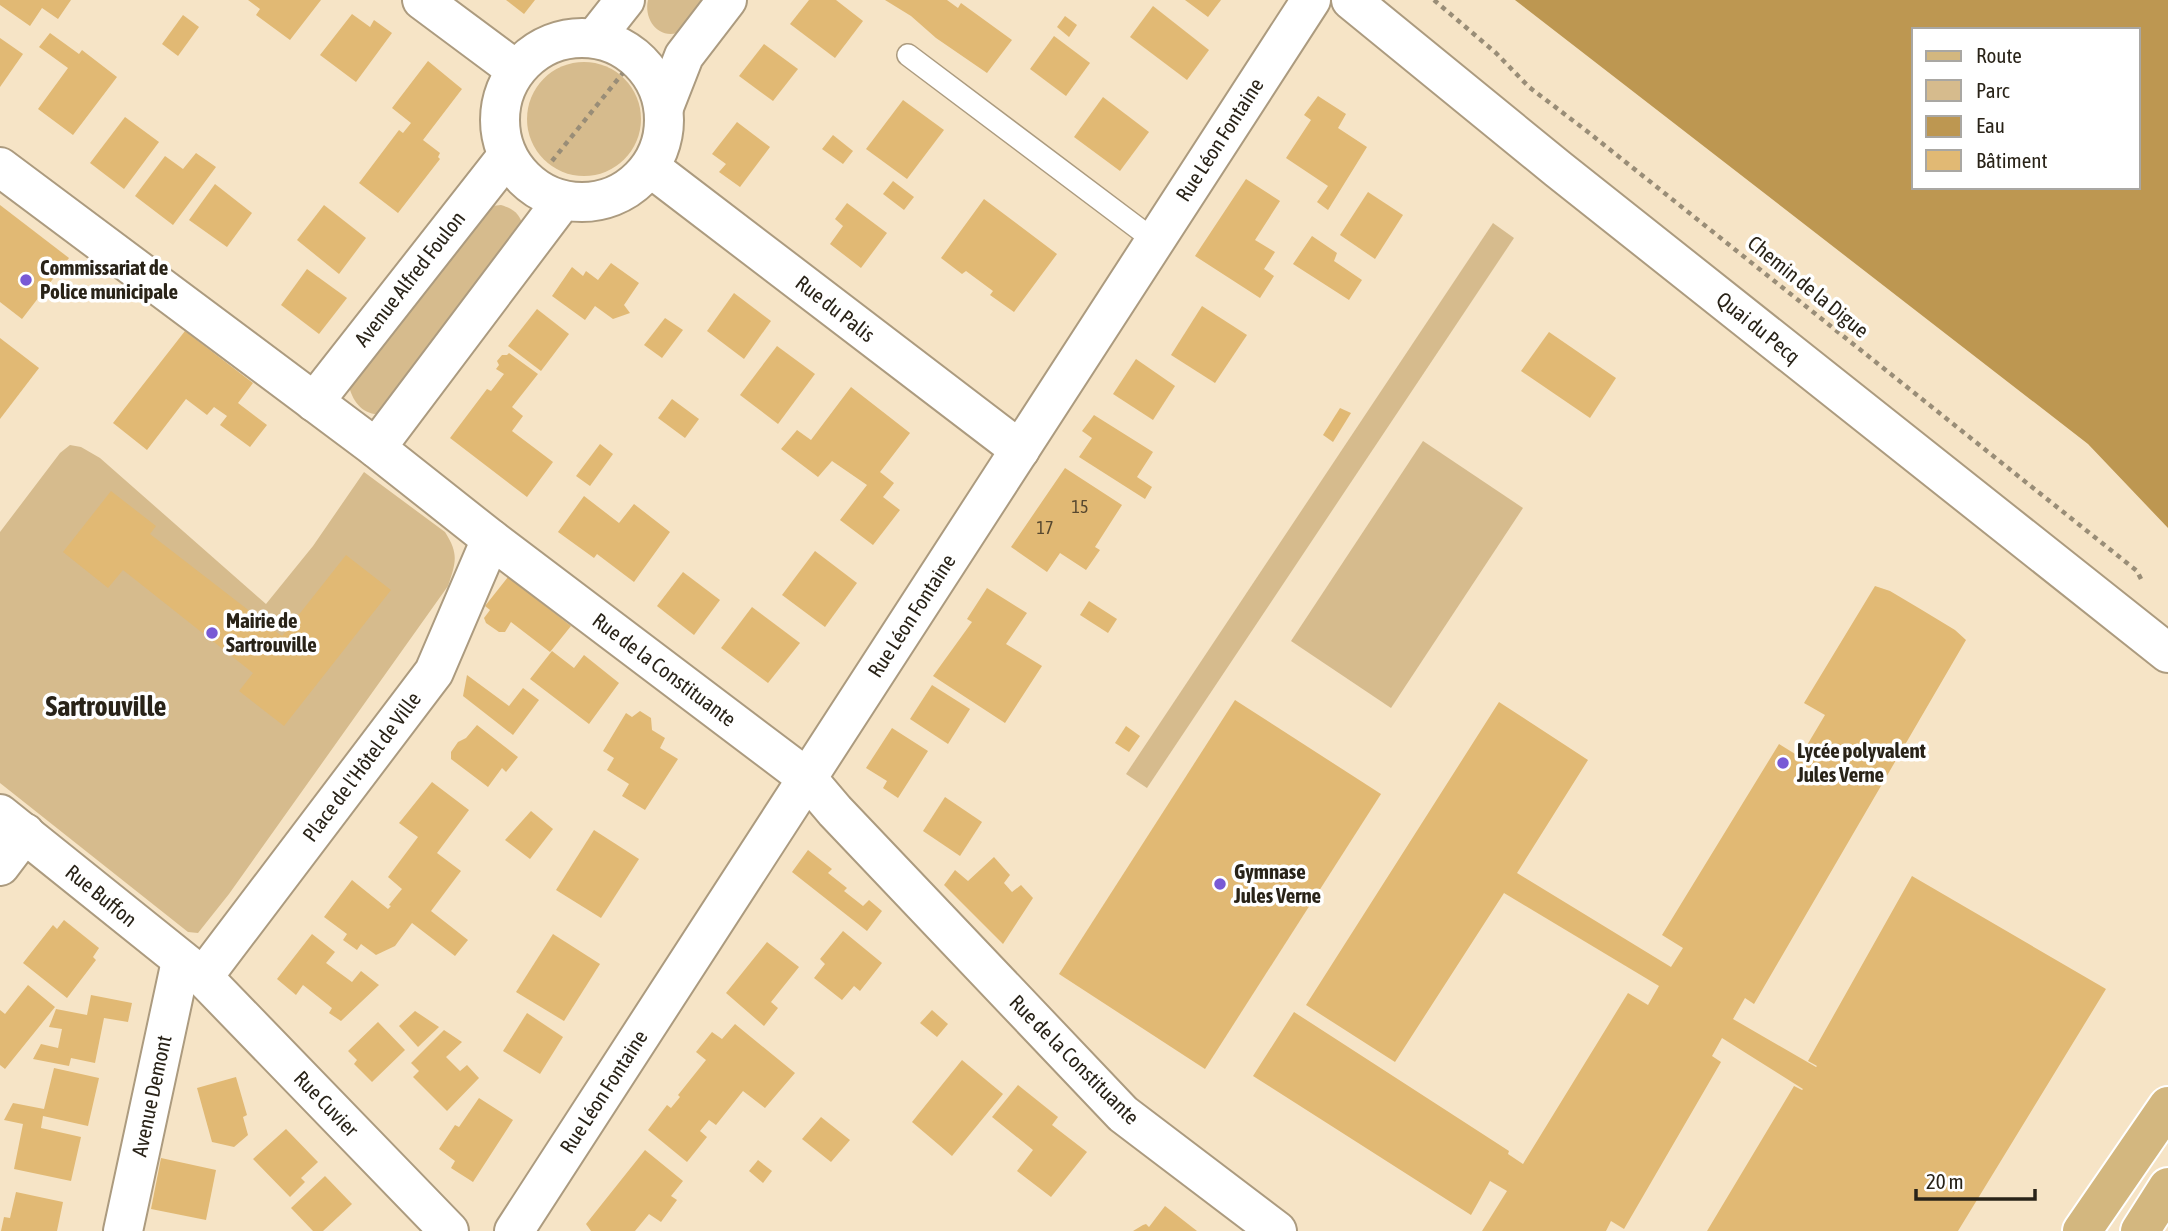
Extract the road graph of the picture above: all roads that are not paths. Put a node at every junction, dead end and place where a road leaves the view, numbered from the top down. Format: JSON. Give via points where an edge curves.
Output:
{"nodes":[{"id":1,"x":422,"y":0,"type":"edge"},
{"id":2,"x":625,"y":0,"type":"edge"},
{"id":3,"x":727,"y":0,"type":"edge"},
{"id":4,"x":1311,"y":0,"type":"edge"},
{"id":5,"x":1351,"y":0,"type":"edge"},
{"id":6,"x":595,"y":38,"type":"junction"},
{"id":7,"x":908,"y":55,"type":"dead end"},
{"id":8,"x":516,"y":70,"type":"junction"},
{"id":9,"x":664,"y":107,"type":"junction"},
{"id":10,"x":507,"y":156,"type":"junction"},
{"id":11,"x":0,"y":167,"type":"edge"},
{"id":12,"x":651,"y":168,"type":"junction"},
{"id":13,"x":547,"y":194,"type":"junction"},
{"id":14,"x":1155,"y":242,"type":"junction"},
{"id":15,"x":314,"y":402,"type":"junction"},
{"id":16,"x":376,"y":448,"type":"junction"},
{"id":17,"x":1020,"y":450,"type":"junction"},
{"id":18,"x":491,"y":539,"type":"junction"},
{"id":19,"x":2168,"y":653,"type":"edge"},
{"id":20,"x":807,"y":778,"type":"junction"},
{"id":21,"x":13,"y":823,"type":"edge"},
{"id":22,"x":0,"y":866,"type":"edge"},
{"id":23,"x":192,"y":969,"type":"junction"},
{"id":24,"x":2164,"y":1113,"type":"edge"},
{"id":25,"x":2168,"y":1187,"type":"edge"},
{"id":26,"x":123,"y":1231,"type":"edge"},
{"id":27,"x":449,"y":1231,"type":"edge"},
{"id":28,"x":514,"y":1231,"type":"edge"},
{"id":29,"x":1277,"y":1231,"type":"edge"},
{"id":30,"x":2082,"y":1231,"type":"edge"},
{"id":31,"x":2093,"y":1231,"type":"edge"},
{"id":32,"x":2140,"y":1231,"type":"edge"}],
"edges":[{"from":1,"to":8,"type":"street"},
{"from":2,"to":6,"type":"street"},
{"from":3,"to":9,"type":"street","via":[[684,56]]},
{"from":4,"to":14,"type":"street","name":"Rue Léon Fontaine"},
{"from":5,"to":19,"type":"street","name":"Quai du Pecq"},
{"from":6,"to":8,"type":"street","via":[[569,38],[545,46]]},
{"from":6,"to":9,"type":"street","via":[[636,56],[656,82]]},
{"from":7,"to":14,"type":"lane"},
{"from":8,"to":10,"type":"street","via":[[501,107],[500,132]]},
{"from":9,"to":12,"type":"street","via":[[660,151]]},
{"from":10,"to":13,"type":"street","via":[[520,176]]},
{"from":10,"to":15,"type":"street","name":"Avenue Alfred Foulon"},
{"from":11,"to":15,"type":"street","name":"Rue de la Constituante"},
{"from":12,"to":13,"type":"street","via":[[633,186],[610,199],[584,204]]},
{"from":12,"to":17,"type":"street","name":"Rue du Palis"},
{"from":13,"to":16,"type":"street"},
{"from":14,"to":17,"type":"street","name":"Rue Léon Fontaine"},
{"from":15,"to":16,"type":"street","name":"Rue de la Constituante"},
{"from":16,"to":18,"type":"street","name":"Rue de la Constituante"},
{"from":17,"to":20,"type":"street","name":"Rue Léon Fontaine"},
{"from":18,"to":20,"type":"street","name":"Rue de la Constituante"},
{"from":18,"to":23,"type":"street","name":"Place de l'Hôtel de Ville","via":[[434,672]]},
{"from":20,"to":28,"type":"street","name":"Rue Léon Fontaine"},
{"from":20,"to":29,"type":"street","name":"Rue de la Constituante","via":[[1123,1114]]},
{"from":21,"to":22,"type":"street"},
{"from":21,"to":23,"type":"street","name":"Rue Buffon"},
{"from":23,"to":26,"type":"street","name":"Avenue Demont"},
{"from":23,"to":27,"type":"street","name":"Rue Cuvier"},
{"from":24,"to":30,"type":"main road"},
{"from":24,"to":31,"type":"main road"},
{"from":25,"to":32,"type":"main road"}]}
